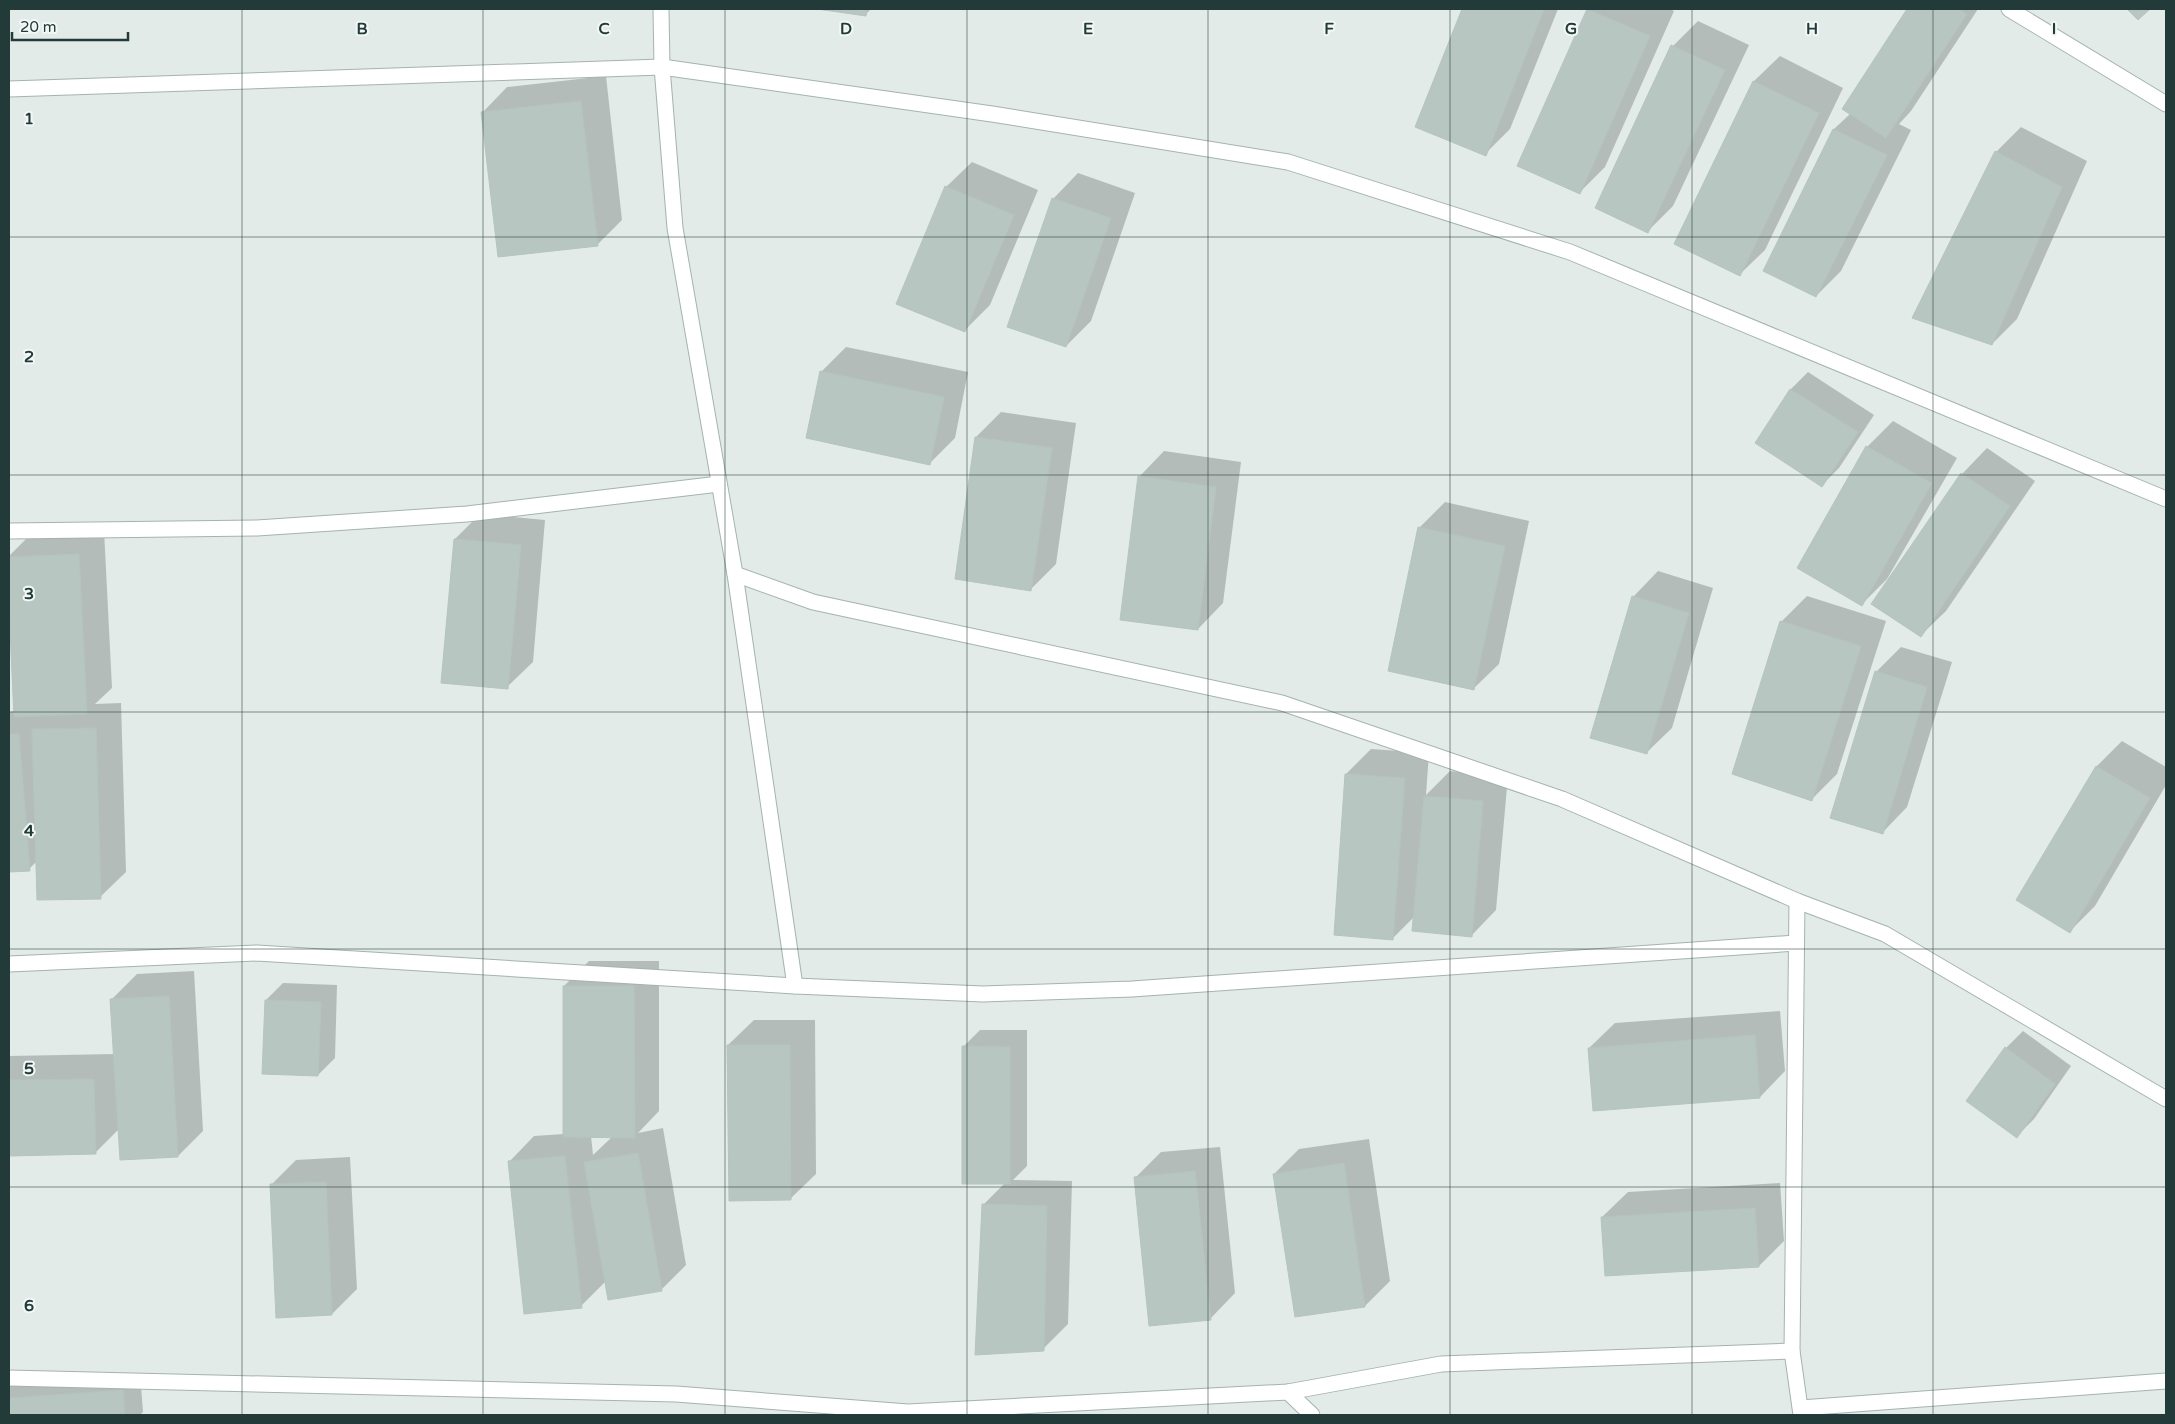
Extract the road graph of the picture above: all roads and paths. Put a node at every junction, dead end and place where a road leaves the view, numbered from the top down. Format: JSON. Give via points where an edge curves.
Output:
{"nodes":[{"id":1,"x":661,"y":9,"type":"edge"},
{"id":2,"x":2009,"y":9,"type":"edge"},
{"id":3,"x":662,"y":67,"type":"junction"},
{"id":4,"x":9,"y":89,"type":"edge"},
{"id":5,"x":2164,"y":97,"type":"edge"},
{"id":6,"x":719,"y":484,"type":"junction"},
{"id":7,"x":2166,"y":500,"type":"edge"},
{"id":8,"x":9,"y":531,"type":"edge"},
{"id":9,"x":735,"y":574,"type":"junction"},
{"id":10,"x":1797,"y":902,"type":"junction"},
{"id":11,"x":1796,"y":943,"type":"junction"},
{"id":12,"x":9,"y":964,"type":"edge"},
{"id":13,"x":795,"y":986,"type":"junction"},
{"id":14,"x":2166,"y":1099,"type":"edge"},
{"id":15,"x":1792,"y":1352,"type":"junction"},
{"id":16,"x":9,"y":1378,"type":"edge"},
{"id":17,"x":2166,"y":1381,"type":"edge"},
{"id":18,"x":1288,"y":1392,"type":"junction"},
{"id":19,"x":1801,"y":1412,"type":"edge"},
{"id":20,"x":1312,"y":1415,"type":"edge"}],
"edges":[{"from":1,"to":3,"type":"street"},
{"from":2,"to":5,"type":"street"},
{"from":3,"to":4,"type":"street"},
{"from":3,"to":6,"type":"street","via":[[675,228]]},
{"from":3,"to":7,"type":"street","via":[[992,114],[1288,162],[1570,252]]},
{"from":6,"to":8,"type":"street","via":[[467,514],[257,528]]},
{"from":6,"to":9,"type":"street"},
{"from":9,"to":10,"type":"street","via":[[813,602],[1282,703],[1562,800]]},
{"from":9,"to":13,"type":"street"},
{"from":10,"to":11,"type":"street"},
{"from":10,"to":14,"type":"street","via":[[1885,934]]},
{"from":11,"to":13,"type":"street","via":[[1132,989],[983,994]]},
{"from":11,"to":15,"type":"street"},
{"from":12,"to":13,"type":"street","via":[[257,953]]},
{"from":15,"to":18,"type":"street","via":[[1441,1364]]},
{"from":15,"to":19,"type":"street"},
{"from":16,"to":18,"type":"street","via":[[676,1394],[908,1412]]},
{"from":17,"to":19,"type":"street"},
{"from":18,"to":20,"type":"street"}]}
